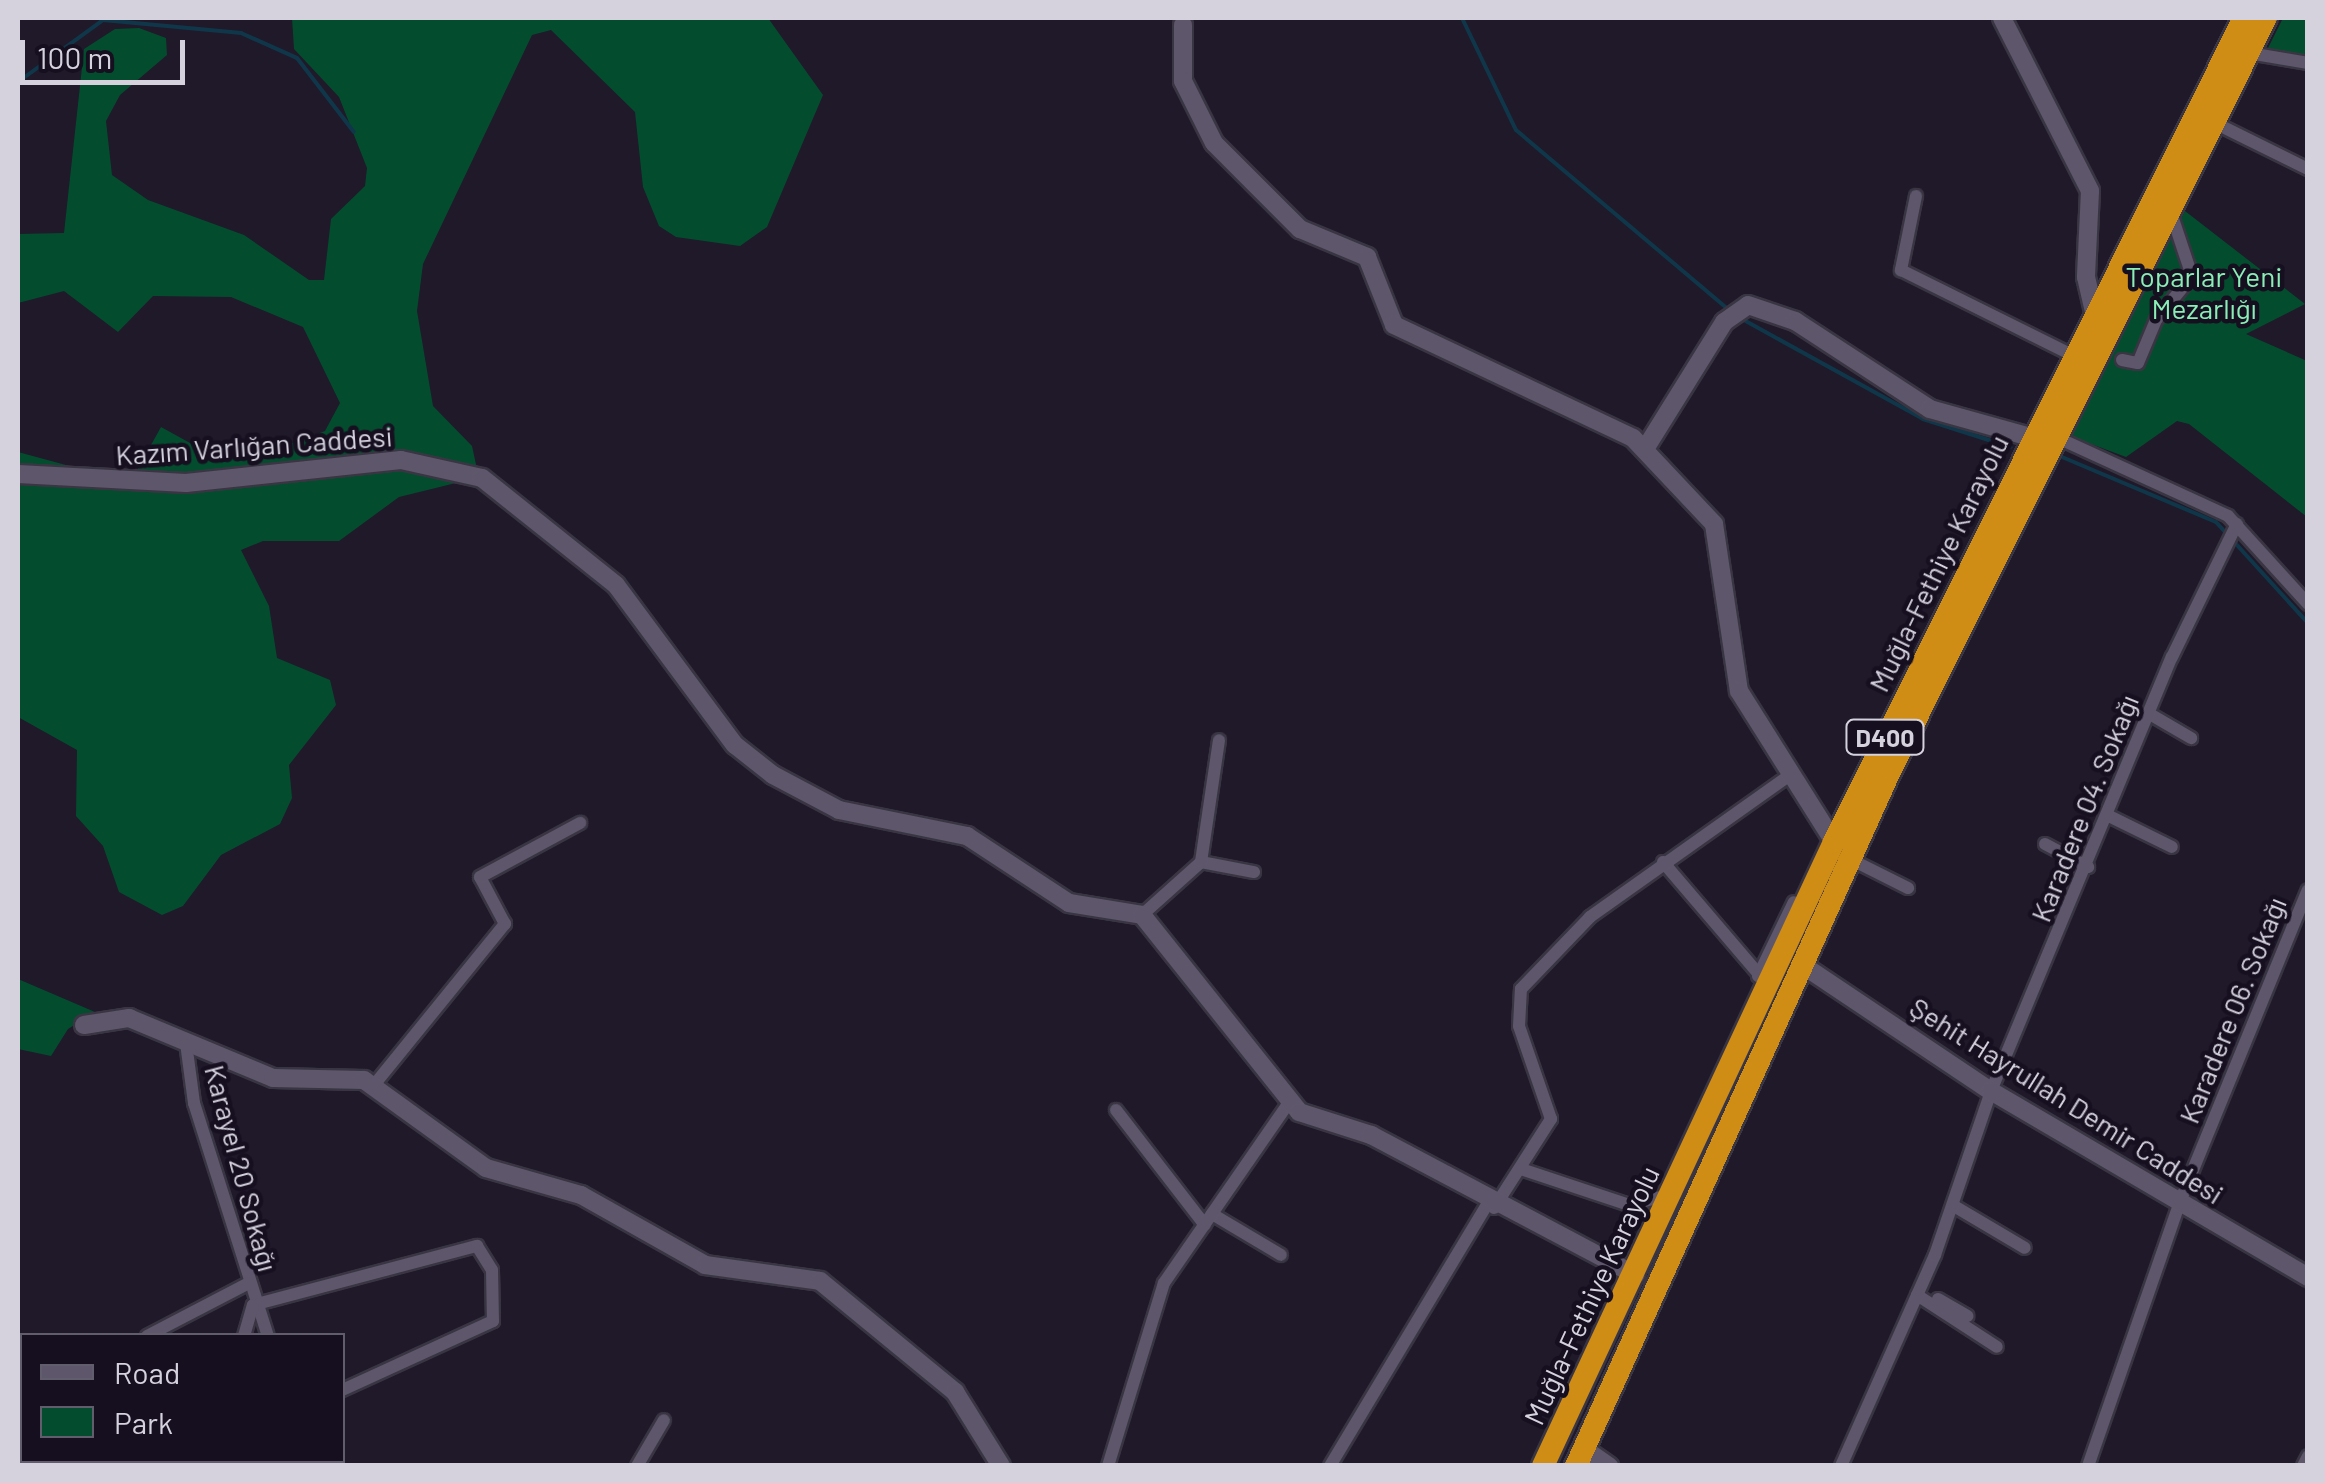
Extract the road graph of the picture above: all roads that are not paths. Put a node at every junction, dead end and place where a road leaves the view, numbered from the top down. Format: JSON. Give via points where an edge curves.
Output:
{"nodes":[{"id":1,"x":2002,"y":18,"type":"edge"},
{"id":2,"x":2244,"y":18,"type":"edge"},
{"id":3,"x":2266,"y":18,"type":"edge"},
{"id":4,"x":1181,"y":21,"type":"edge"},
{"id":5,"x":2249,"y":53,"type":"junction"},
{"id":6,"x":2308,"y":62,"type":"edge"},
{"id":7,"x":2215,"y":123,"type":"junction"},
{"id":8,"x":2308,"y":169,"type":"edge"},
{"id":9,"x":1916,"y":196,"type":"dead end"},
{"id":10,"x":2171,"y":213,"type":"junction"},
{"id":11,"x":2096,"y":315,"type":"junction"},
{"id":12,"x":2074,"y":356,"type":"junction"},
{"id":13,"x":2122,"y":360,"type":"dead end"},
{"id":14,"x":2034,"y":438,"type":"junction"},
{"id":15,"x":2058,"y":438,"type":"junction"},
{"id":16,"x":1645,"y":449,"type":"junction"},
{"id":17,"x":18,"y":474,"type":"edge"},
{"id":18,"x":2236,"y":526,"type":"junction"},
{"id":19,"x":2308,"y":604,"type":"edge"},
{"id":20,"x":2148,"y":714,"type":"junction"},
{"id":21,"x":2190,"y":738,"type":"dead end"},
{"id":22,"x":1219,"y":740,"type":"dead end"},
{"id":23,"x":1793,"y":773,"type":"junction"},
{"id":24,"x":2109,"y":816,"type":"junction"},
{"id":25,"x":580,"y":823,"type":"dead end"},
{"id":26,"x":1837,"y":844,"type":"junction"},
{"id":27,"x":2046,"y":844,"type":"dead end"},
{"id":28,"x":2172,"y":848,"type":"dead end"},
{"id":29,"x":1201,"y":862,"type":"junction"},
{"id":30,"x":1663,"y":862,"type":"junction"},
{"id":31,"x":2088,"y":867,"type":"junction"},
{"id":32,"x":1254,"y":872,"type":"dead end"},
{"id":33,"x":1908,"y":888,"type":"dead end"},
{"id":34,"x":2308,"y":890,"type":"edge"},
{"id":35,"x":1142,"y":915,"type":"junction"},
{"id":36,"x":1800,"y":964,"type":"junction"},
{"id":37,"x":1763,"y":980,"type":"junction"},
{"id":38,"x":84,"y":1025,"type":"dead end"},
{"id":39,"x":186,"y":1043,"type":"junction"},
{"id":40,"x":374,"y":1085,"type":"junction"},
{"id":41,"x":1991,"y":1091,"type":"junction"},
{"id":42,"x":1288,"y":1104,"type":"junction"},
{"id":43,"x":1116,"y":1110,"type":"dead end"},
{"id":44,"x":1520,"y":1168,"type":"junction"},
{"id":45,"x":1672,"y":1194,"type":"junction"},
{"id":46,"x":2178,"y":1204,"type":"junction"},
{"id":47,"x":1491,"y":1206,"type":"junction"},
{"id":48,"x":1954,"y":1206,"type":"junction"},
{"id":49,"x":1208,"y":1219,"type":"junction"},
{"id":50,"x":2025,"y":1248,"type":"dead end"},
{"id":51,"x":1280,"y":1255,"type":"dead end"},
{"id":52,"x":1635,"y":1275,"type":"junction"},
{"id":53,"x":2308,"y":1277,"type":"edge"},
{"id":54,"x":247,"y":1284,"type":"junction"},
{"id":55,"x":1919,"y":1292,"type":"junction"},
{"id":56,"x":254,"y":1305,"type":"junction"},
{"id":57,"x":1966,"y":1316,"type":"dead end"},
{"id":58,"x":154,"y":1333,"type":"edge"},
{"id":59,"x":245,"y":1333,"type":"edge"},
{"id":60,"x":267,"y":1333,"type":"edge"},
{"id":61,"x":1997,"y":1347,"type":"dead end"},
{"id":62,"x":345,"y":1389,"type":"edge"},
{"id":63,"x":664,"y":1420,"type":"dead end"},
{"id":64,"x":2308,"y":1456,"type":"edge"},
{"id":65,"x":1586,"y":1458,"type":"edge"},
{"id":66,"x":1846,"y":1464,"type":"edge"},
{"id":67,"x":636,"y":1466,"type":"edge"},
{"id":68,"x":1002,"y":1466,"type":"edge"},
{"id":69,"x":1108,"y":1466,"type":"edge"},
{"id":70,"x":1330,"y":1466,"type":"edge"},
{"id":71,"x":1543,"y":1466,"type":"edge"},
{"id":72,"x":1609,"y":1466,"type":"edge"},
{"id":73,"x":2088,"y":1466,"type":"edge"},
{"id":74,"x":2303,"y":1466,"type":"edge"}],
"edges":[{"from":1,"to":11,"type":"street","via":[[2090,190],[2086,277]]},
{"from":2,"to":11,"type":"highway","name":"Muğla-Fethiye Karayolu","number":"D400"},
{"from":3,"to":5,"type":"highway","name":"Muğla-Fethiye Karayolu","number":"D400"},
{"from":4,"to":16,"type":"street","via":[[1183,81],[1214,142],[1300,228],[1367,258],[1394,325]]},
{"from":5,"to":6,"type":"street"},
{"from":5,"to":7,"type":"highway","name":"Muğla-Fethiye Karayolu","number":"D400"},
{"from":7,"to":8,"type":"street"},
{"from":7,"to":10,"type":"highway","name":"Muğla-Fethiye Karayolu","number":"D400"},
{"from":9,"to":12,"type":"street","via":[[1901,270]]},
{"from":10,"to":13,"type":"street","via":[[2192,276],[2156,320],[2138,363]]},
{"from":10,"to":15,"type":"highway","name":"Muğla-Fethiye Karayolu","number":"D400"},
{"from":11,"to":12,"type":"highway","name":"Muğla-Fethiye Karayolu","number":"D400"},
{"from":12,"to":14,"type":"highway","name":"Muğla-Fethiye Karayolu","number":"D400"},
{"from":14,"to":16,"type":"street","via":[[1960,423],[1872,379],[1782,314],[1732,313]]},
{"from":14,"to":26,"type":"highway","name":"Muğla-Fethiye Karayolu","number":"D400"},
{"from":15,"to":18,"type":"street"},
{"from":15,"to":26,"type":"highway","name":"Muğla-Fethiye Karayolu","number":"D400"},
{"from":16,"to":23,"type":"street","via":[[1718,532],[1734,676]]},
{"from":17,"to":35,"type":"street","name":"Kazım Varlığan Caddesi","via":[[186,483],[401,460],[470,472],[616,585],[735,745],[773,775],[839,810],[967,836],[1069,903]]},
{"from":18,"to":19,"type":"street"},
{"from":18,"to":20,"type":"street","name":"Karadere 04. Sokağı"},
{"from":20,"to":21,"type":"street"},
{"from":20,"to":24,"type":"street","name":"Karadere 04. Sokağı"},
{"from":22,"to":29,"type":"street"},
{"from":23,"to":26,"type":"street"},
{"from":23,"to":30,"type":"street"},
{"from":24,"to":28,"type":"street"},
{"from":24,"to":31,"type":"street","name":"Karadere 04. Sokağı"},
{"from":25,"to":40,"type":"street","via":[[480,877],[506,924]]},
{"from":26,"to":33,"type":"street"},
{"from":26,"to":36,"type":"highway","name":"Muğla-Fethiye Karayolu","number":"D400"},
{"from":26,"to":37,"type":"highway","name":"Muğla-Fethiye Karayolu","number":"D400"},
{"from":27,"to":31,"type":"street"},
{"from":29,"to":32,"type":"street"},
{"from":29,"to":35,"type":"street"},
{"from":30,"to":37,"type":"street"},
{"from":30,"to":44,"type":"street","via":[[1556,947],[1516,999],[1551,1112]]},
{"from":31,"to":41,"type":"street","name":"Karadere 04. Sokağı"},
{"from":34,"to":46,"type":"street","name":"Karadere 06. Sokağı"},
{"from":35,"to":42,"type":"street"},
{"from":36,"to":41,"type":"street","name":"Şehit Hayrullah Demir Caddesi"},
{"from":36,"to":65,"type":"highway","name":"Muğla-Fethiye Karayolu","number":"D400"},
{"from":37,"to":45,"type":"highway","name":"Muğla-Fethiye Karayolu","number":"D400"},
{"from":38,"to":39,"type":"street","via":[[129,1018]]},
{"from":39,"to":40,"type":"street","via":[[273,1078]]},
{"from":39,"to":54,"type":"street","name":"Karayel 20 Sokağı"},
{"from":40,"to":68,"type":"street","via":[[486,1168],[580,1195],[704,1265],[820,1281],[955,1392]]},
{"from":41,"to":46,"type":"street","name":"Şehit Hayrullah Demir Caddesi"},
{"from":41,"to":48,"type":"street","name":"Karadere 04. Sokağı"},
{"from":42,"to":47,"type":"street","via":[[1380,1140]]},
{"from":42,"to":49,"type":"street"},
{"from":43,"to":49,"type":"street"},
{"from":44,"to":45,"type":"street","via":[[1629,1204]]},
{"from":44,"to":47,"type":"street"},
{"from":45,"to":52,"type":"highway","name":"Muğla-Fethiye Karayolu","number":"D400"},
{"from":46,"to":53,"type":"street","name":"Şehit Hayrullah Demir Caddesi"},
{"from":46,"to":73,"type":"street","name":"Karadere 06. Sokağı"},
{"from":47,"to":52,"type":"street"},
{"from":47,"to":70,"type":"street"},
{"from":48,"to":50,"type":"street"},
{"from":48,"to":55,"type":"street","name":"Karadere 04. Sokağı"},
{"from":49,"to":51,"type":"street"},
{"from":49,"to":69,"type":"street","via":[[1164,1283]]},
{"from":52,"to":71,"type":"highway","name":"Muğla-Fethiye Karayolu","number":"D400"},
{"from":54,"to":56,"type":"street","name":"Karayel 20 Sokağı"},
{"from":54,"to":58,"type":"street"},
{"from":55,"to":57,"type":"street"},
{"from":55,"to":61,"type":"street"},
{"from":55,"to":66,"type":"street","name":"Karadere 04. Sokağı"},
{"from":56,"to":59,"type":"street"},
{"from":56,"to":60,"type":"street","name":"Karayel 20 Sokağı"},
{"from":56,"to":62,"type":"street","via":[[477,1246],[492,1270],[493,1321]]},
{"from":63,"to":67,"type":"street"},
{"from":64,"to":74,"type":"street"},
{"from":65,"to":72,"type":"street"}]}
